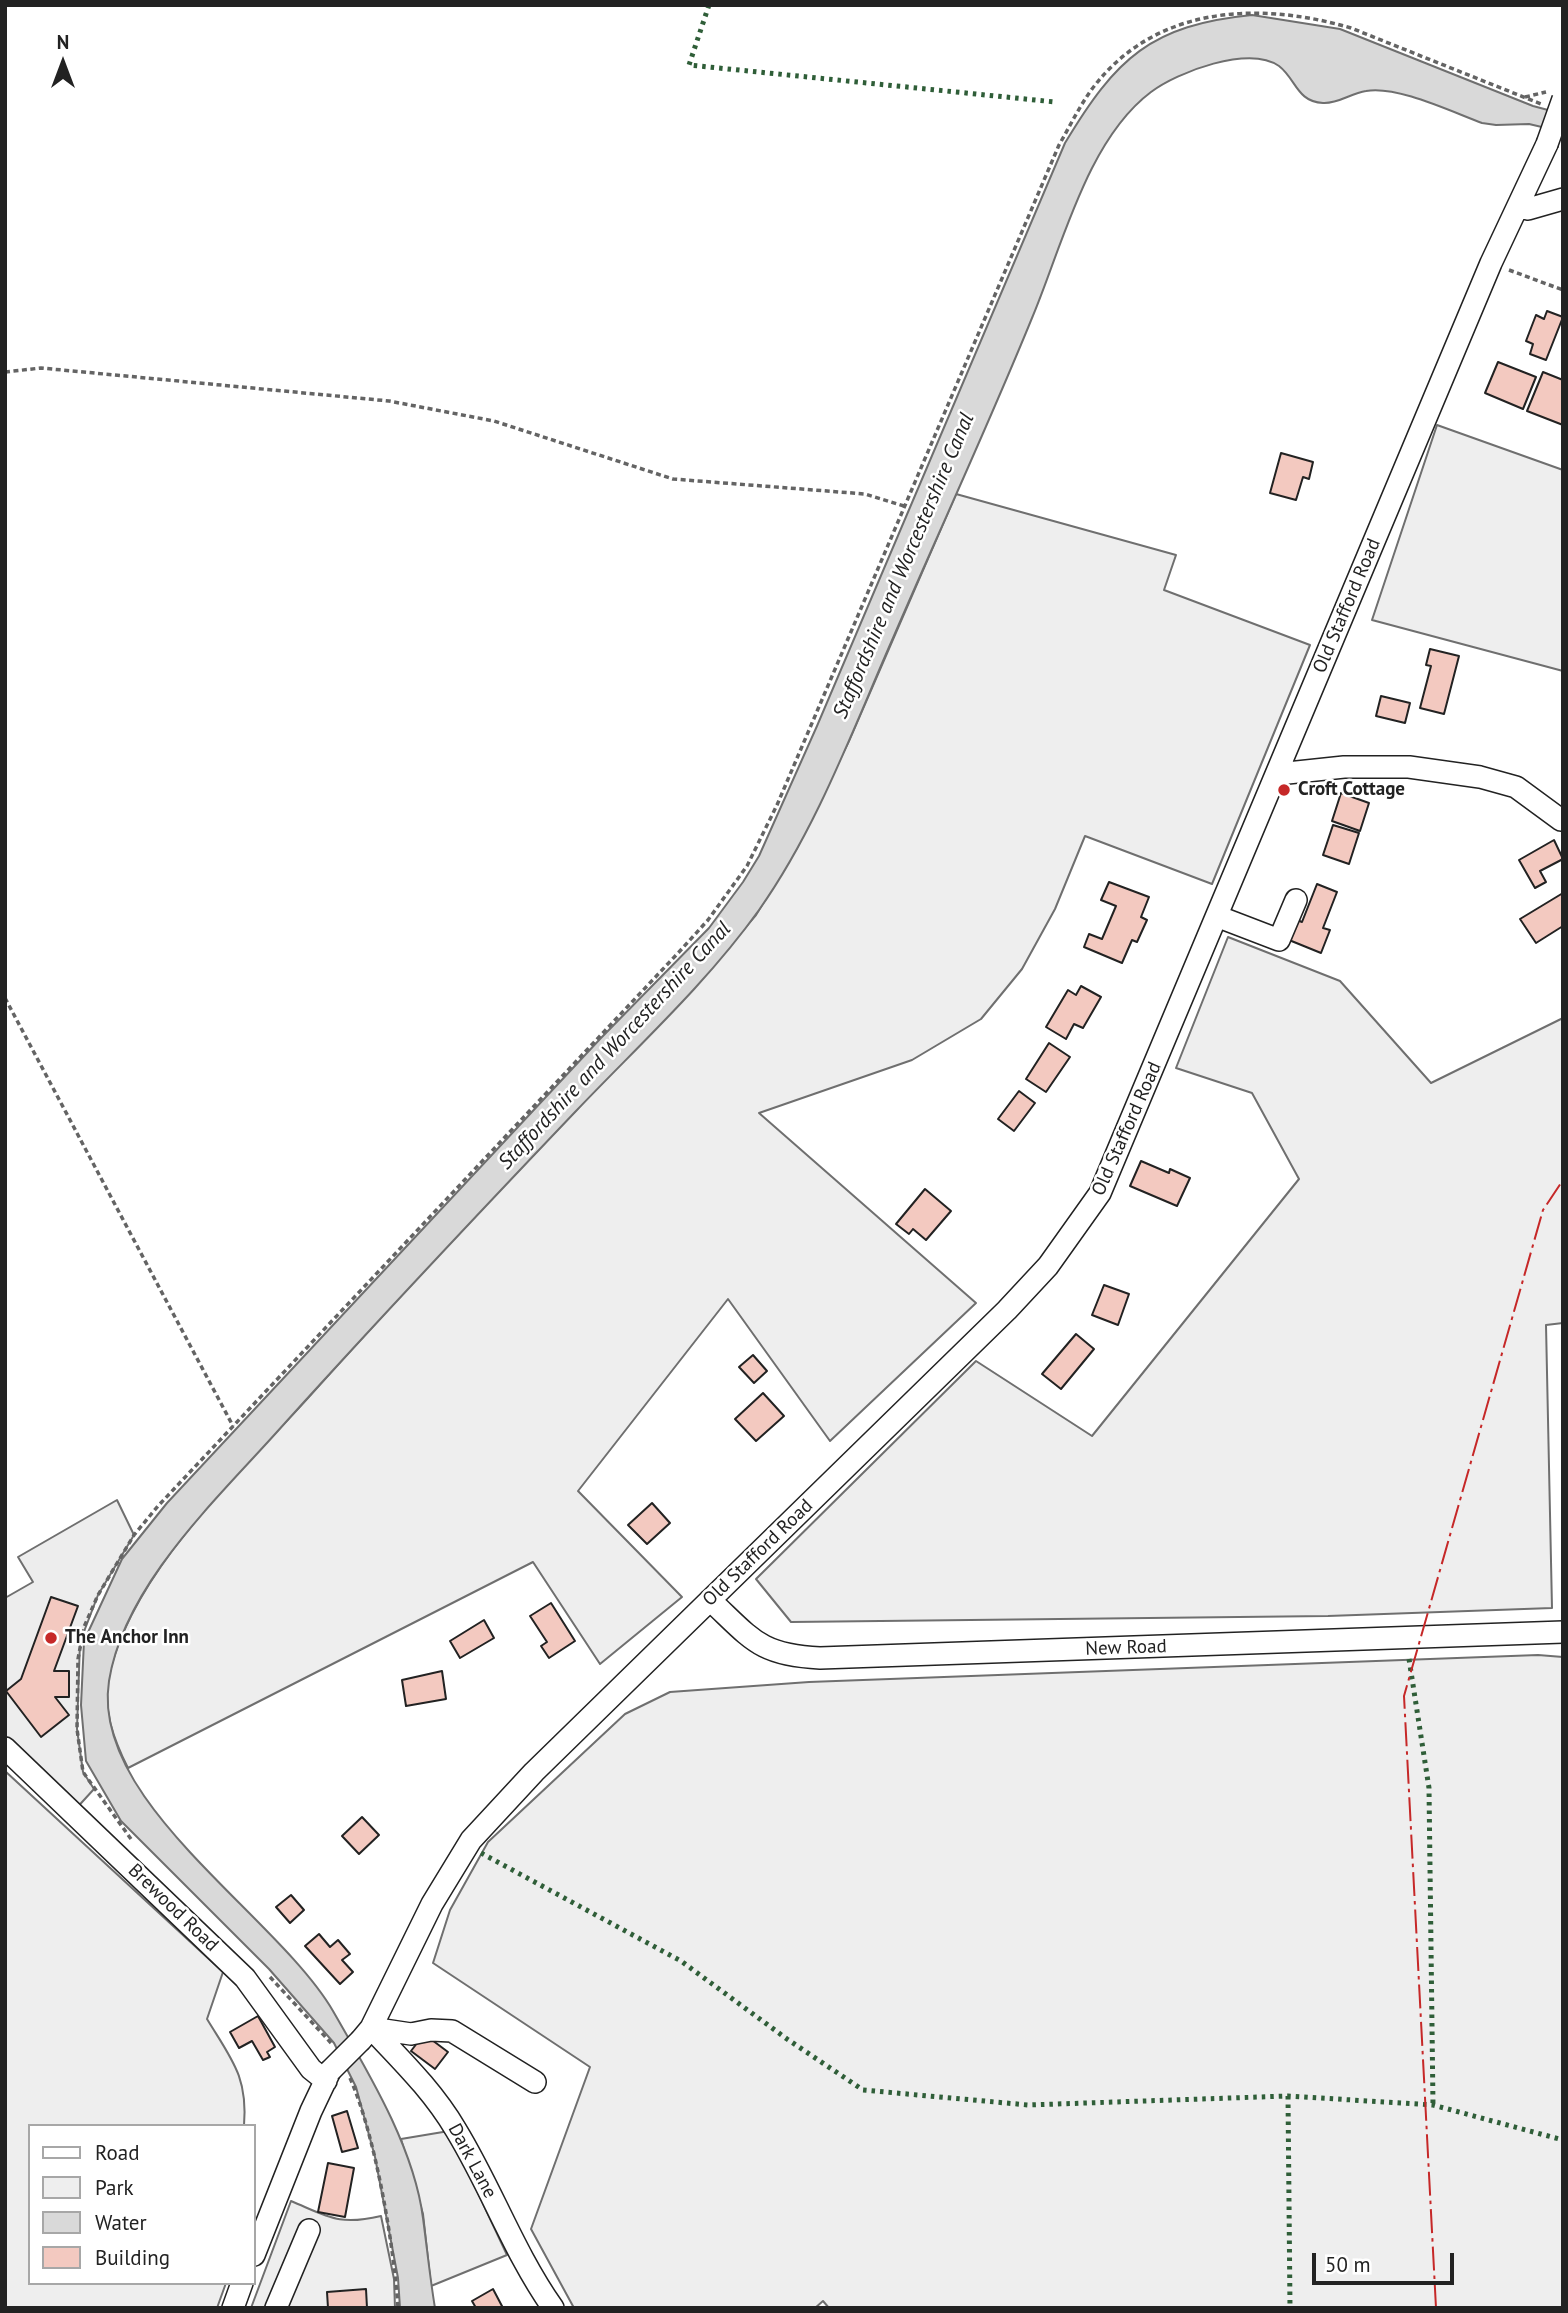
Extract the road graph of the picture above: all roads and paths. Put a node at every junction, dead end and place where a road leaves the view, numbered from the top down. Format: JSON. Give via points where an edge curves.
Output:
{"nodes":[{"id":1,"x":1563,"y":99,"type":"edge"},
{"id":2,"x":1535,"y":103,"type":"dead end"},
{"id":3,"x":1563,"y":199,"type":"edge"},
{"id":4,"x":1518,"y":207,"type":"junction"},
{"id":5,"x":1491,"y":263,"type":"junction"},
{"id":6,"x":1563,"y":290,"type":"edge"},
{"id":7,"x":5,"y":372,"type":"edge"},
{"id":8,"x":904,"y":506,"type":"junction"},
{"id":9,"x":1278,"y":774,"type":"junction"},
{"id":10,"x":1561,"y":820,"type":"dead end"},
{"id":11,"x":1296,"y":900,"type":"dead end"},
{"id":12,"x":1219,"y":917,"type":"junction"},
{"id":13,"x":5,"y":998,"type":"edge"},
{"id":14,"x":233,"y":1426,"type":"junction"},
{"id":15,"x":710,"y":1600,"type":"junction"},
{"id":16,"x":1563,"y":1632,"type":"edge"},
{"id":17,"x":77,"y":1687,"type":"dead end"},
{"id":18,"x":5,"y":1748,"type":"edge"},
{"id":19,"x":366,"y":2034,"type":"junction"},
{"id":20,"x":328,"y":2076,"type":"junction"},
{"id":21,"x":535,"y":2082,"type":"dead end"},
{"id":22,"x":309,"y":2230,"type":"dead end"},
{"id":23,"x":256,"y":2250,"type":"edge"},
{"id":24,"x":241,"y":2285,"type":"edge"},
{"id":25,"x":233,"y":2308,"type":"edge"},
{"id":26,"x":276,"y":2308,"type":"edge"},
{"id":27,"x":553,"y":2308,"type":"edge"}],
"edges":[{"from":1,"to":4,"type":"street","name":"Old Stafford Road","bridge":true},
{"from":2,"to":8,"type":"path","via":[[1351,28],[1297,15],[1265,11],[1206,16],[1148,38],[1093,88],[1059,145]]},
{"from":3,"to":4,"type":"street","via":[[1528,209]]},
{"from":4,"to":5,"type":"street","name":"Old Stafford Road"},
{"from":5,"to":6,"type":"path"},
{"from":5,"to":9,"type":"street","name":"Old Stafford Road"},
{"from":7,"to":8,"type":"path","via":[[41,368],[389,401],[494,421],[673,479],[865,494]]},
{"from":8,"to":14,"type":"path","via":[[777,805],[729,893],[679,952]]},
{"from":9,"to":10,"type":"street","via":[[1409,767],[1480,776],[1516,787]]},
{"from":9,"to":12,"type":"street","name":"Old Stafford Road"},
{"from":11,"to":12,"type":"street","via":[[1279,940]]},
{"from":12,"to":15,"type":"street","name":"Old Stafford Road","via":[[1118,1156],[1078,1228],[1007,1310]]},
{"from":13,"to":14,"type":"path"},
{"from":14,"to":17,"type":"path","via":[[158,1506],[114,1566],[83,1627]]},
{"from":15,"to":16,"type":"street","name":"New Road","via":[[758,1645],[784,1656],[820,1658]]},
{"from":15,"to":19,"type":"street","name":"Old Stafford Road","via":[[471,1840],[432,1904]]},
{"from":18,"to":20,"type":"street","name":"Brewood Road","via":[[246,1978],[312,2069]]},
{"from":19,"to":20,"type":"street","name":"Old Stafford Road","bridge":true},
{"from":19,"to":21,"type":"street","via":[[452,2031]]},
{"from":19,"to":27,"type":"street","name":"Dark Lane","via":[[423,2082],[447,2116],[526,2269]]},
{"from":20,"to":23,"type":"street"},
{"from":22,"to":26,"type":"street"},
{"from":24,"to":25,"type":"street"}]}
